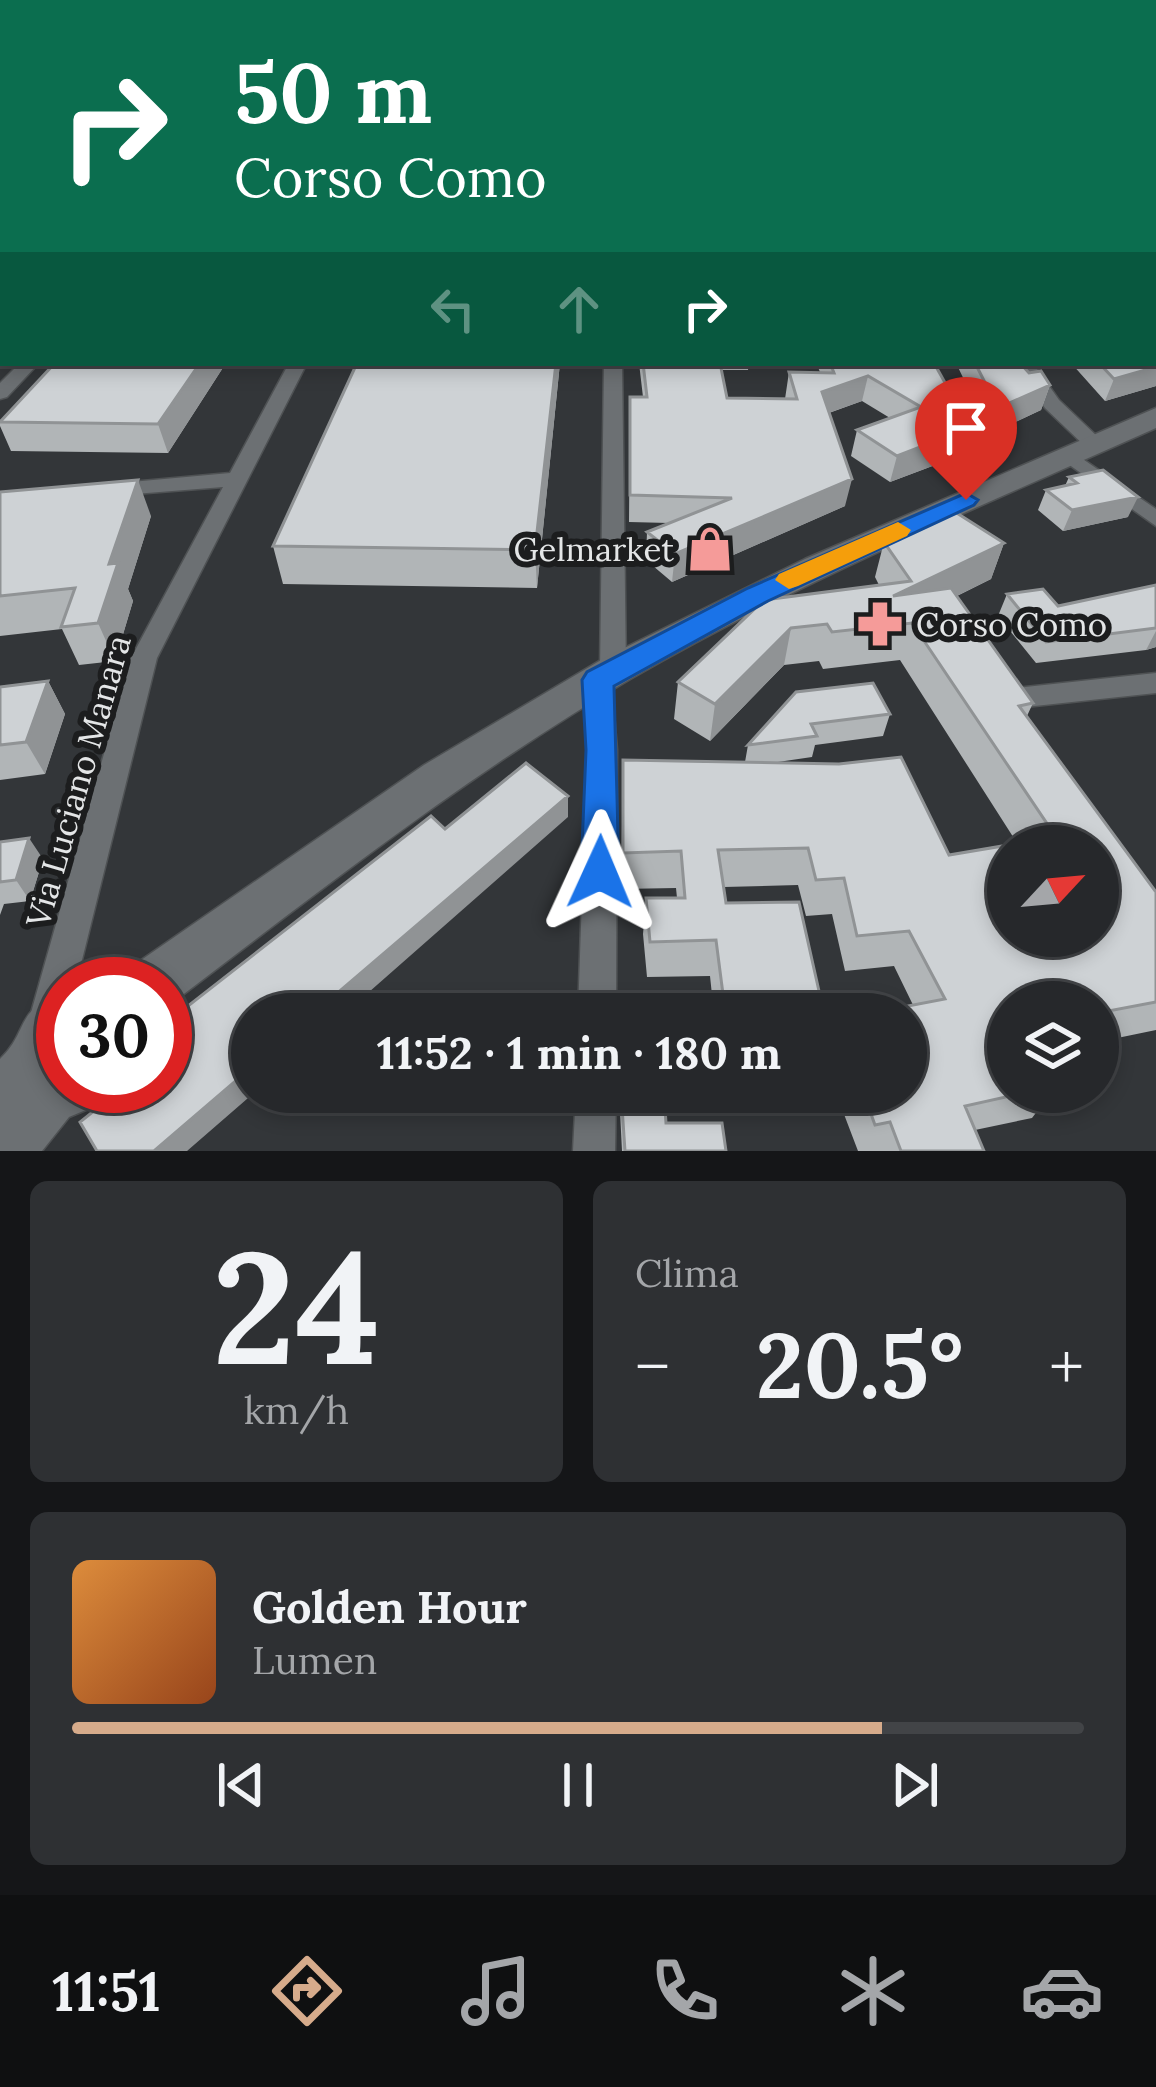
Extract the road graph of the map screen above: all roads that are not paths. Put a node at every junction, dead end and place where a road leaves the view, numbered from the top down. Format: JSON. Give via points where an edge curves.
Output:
{"nodes":[{"id":1,"x":27,"y":366,"type":"edge"},
{"id":2,"x":296,"y":366,"type":"edge"},
{"id":3,"x":613,"y":366,"type":"edge"},
{"id":4,"x":1026,"y":366,"type":"edge"},
{"id":5,"x":0,"y":393,"type":"edge"},
{"id":6,"x":1156,"y":417,"type":"edge"},
{"id":7,"x":1081,"y":450,"type":"junction"},
{"id":8,"x":238,"y":479,"type":"junction"},
{"id":9,"x":95,"y":491,"type":"edge"},
{"id":10,"x":1156,"y":519,"type":"edge"},
{"id":11,"x":606,"y":675,"type":"junction"},
{"id":12,"x":1156,"y":683,"type":"edge"},
{"id":13,"x":1006,"y":699,"type":"edge"},
{"id":14,"x":79,"y":957,"type":"edge"},
{"id":15,"x":190,"y":957,"type":"edge"},
{"id":16,"x":597,"y":993,"type":"edge"},
{"id":17,"x":36,"y":1066,"type":"edge"},
{"id":18,"x":0,"y":1101,"type":"edge"},
{"id":19,"x":36,"y":1109,"type":"edge"},
{"id":20,"x":595,"y":1113,"type":"edge"},
{"id":21,"x":2,"y":1151,"type":"edge"},
{"id":22,"x":594,"y":1151,"type":"edge"}],
"edges":[{"from":1,"to":5,"type":"street"},
{"from":2,"to":8,"type":"street","name":"Via Luciano Manara"},
{"from":3,"to":11,"type":"street"},
{"from":4,"to":7,"type":"street"},
{"from":6,"to":7,"type":"main road"},
{"from":7,"to":10,"type":"street"},
{"from":7,"to":11,"type":"main road","via":[[758,594]]},
{"from":8,"to":9,"type":"street"},
{"from":8,"to":14,"type":"street","name":"Via Luciano Manara","via":[[144,658]]},
{"from":11,"to":15,"type":"main road","via":[[396,808]]},
{"from":11,"to":16,"type":"street"},
{"from":12,"to":13,"type":"street"},
{"from":17,"to":18,"type":"main road"},
{"from":19,"to":21,"type":"main road"},
{"from":20,"to":22,"type":"street"}]}
